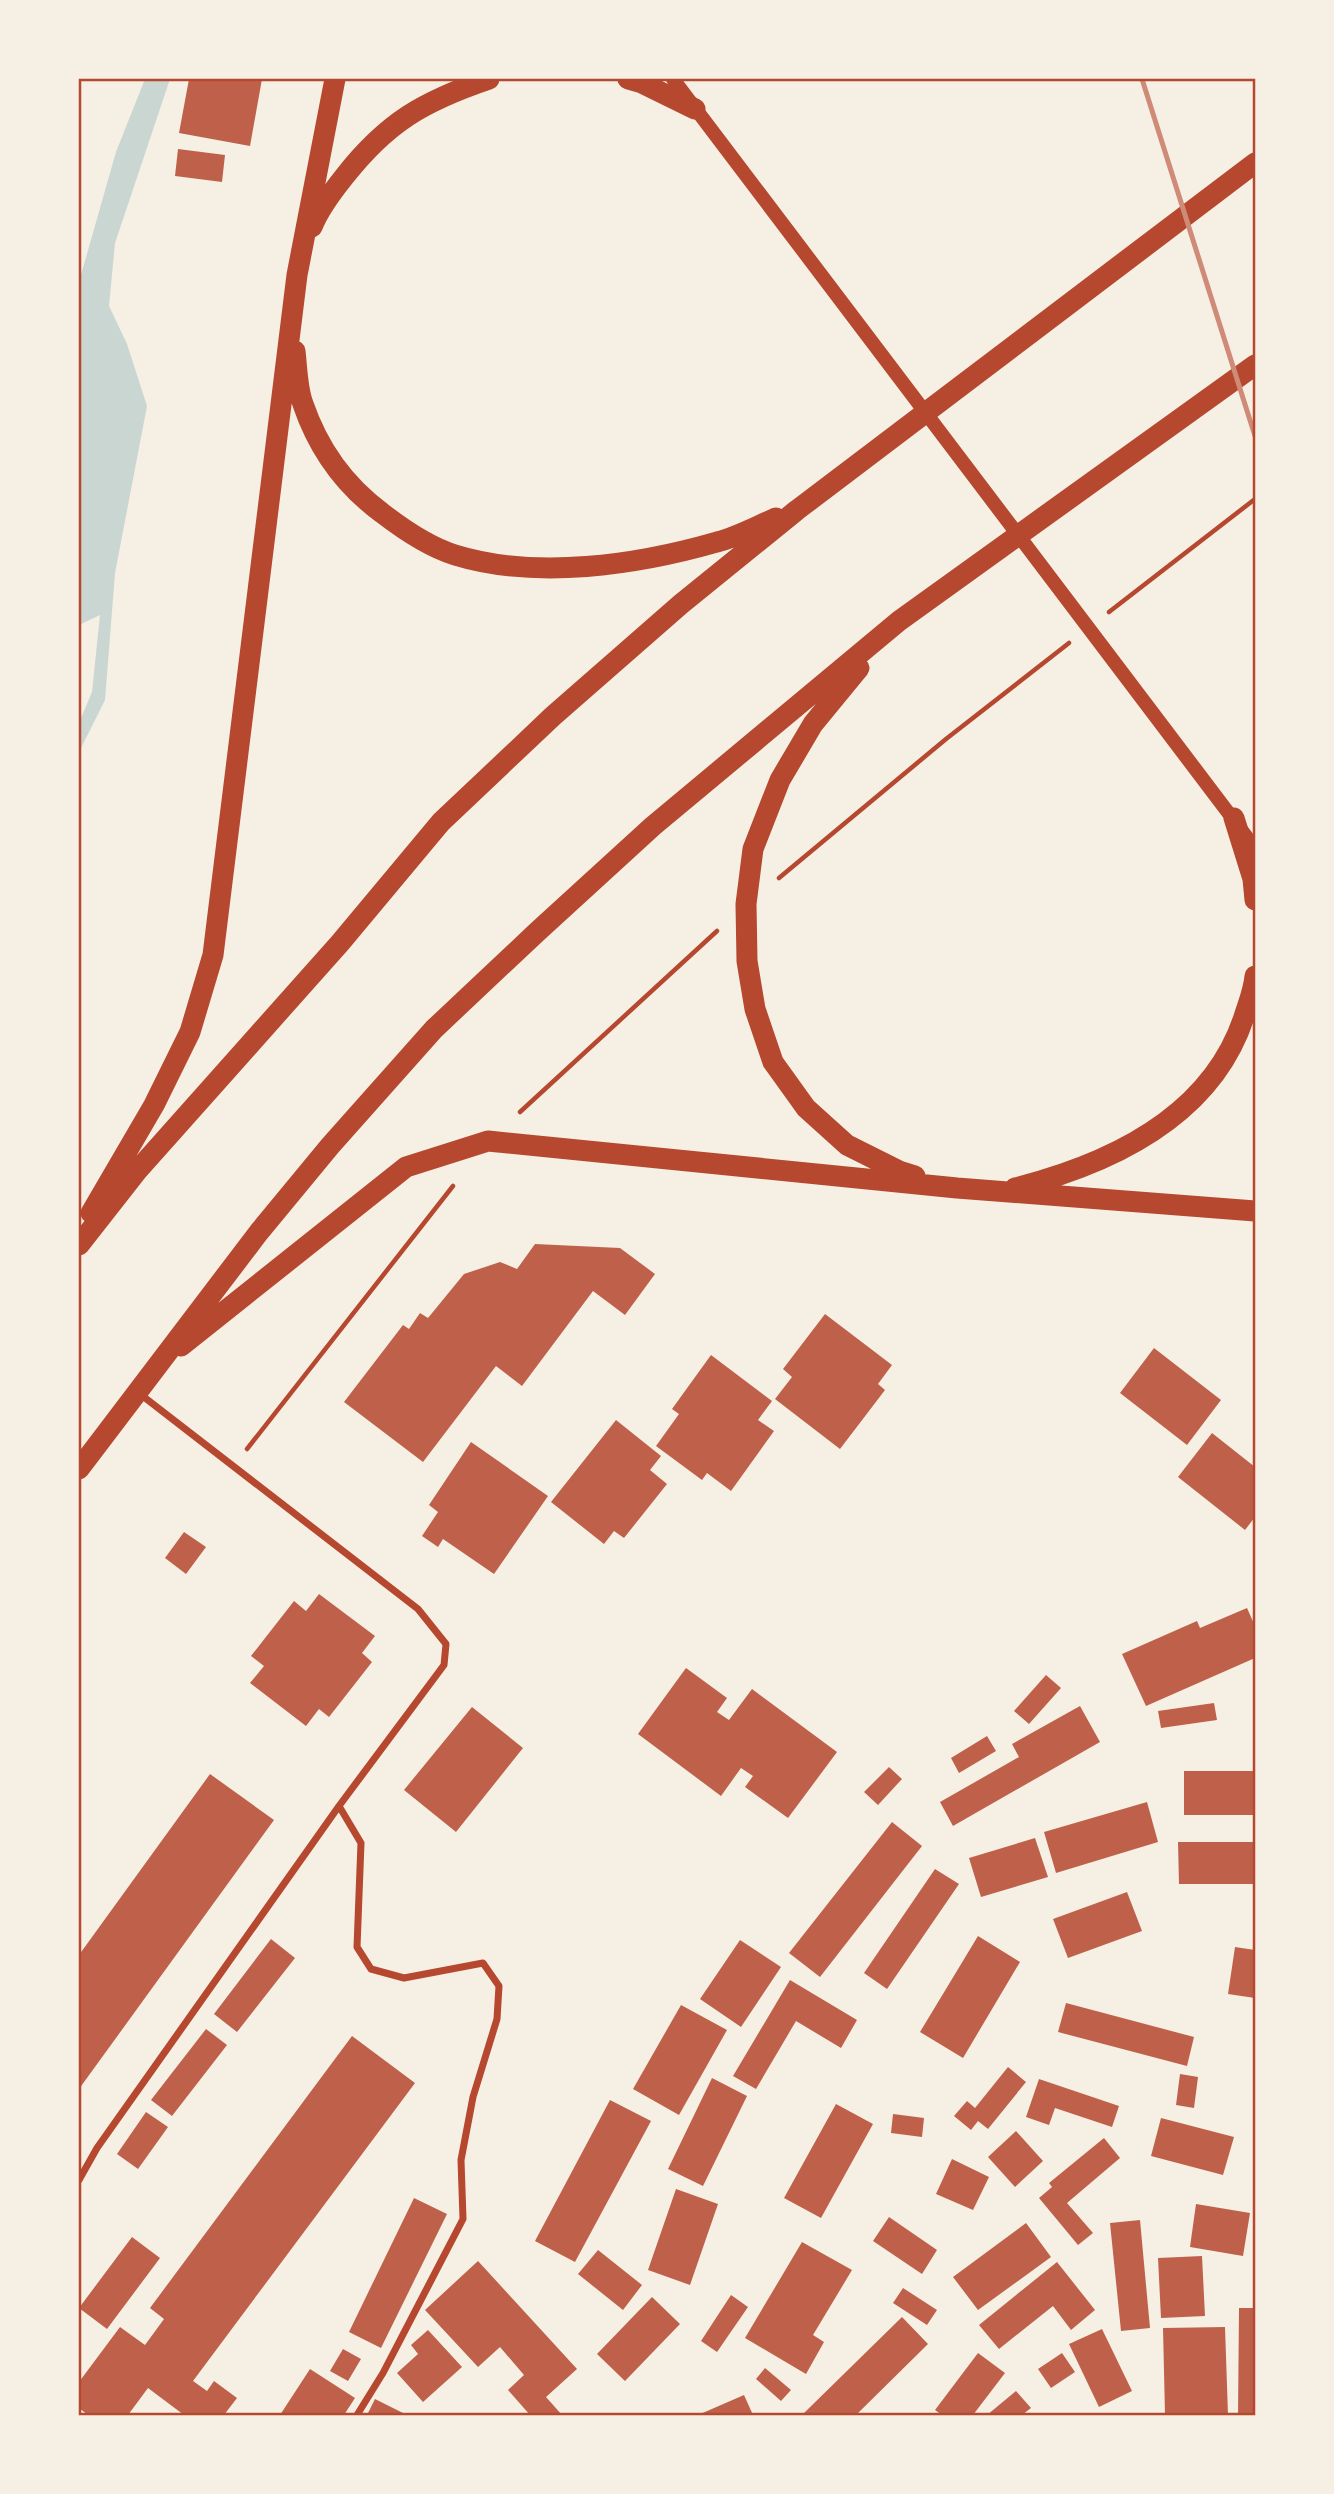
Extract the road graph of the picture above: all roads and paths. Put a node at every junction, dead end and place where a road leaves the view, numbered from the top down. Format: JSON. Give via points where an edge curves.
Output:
{"nodes":[{"id":1,"x":335,"y":79,"type":"edge"},
{"id":2,"x":489,"y":79,"type":"edge"},
{"id":3,"x":628,"y":79,"type":"edge"},
{"id":4,"x":673,"y":79,"type":"edge"},
{"id":5,"x":695,"y":109,"type":"junction"},
{"id":6,"x":1255,"y":163,"type":"edge"},
{"id":7,"x":297,"y":275,"type":"junction"},
{"id":8,"x":1255,"y":365,"type":"edge"},
{"id":9,"x":797,"y":510,"type":"junction"},
{"id":10,"x":899,"y":621,"type":"junction"},
{"id":11,"x":946,"y":738,"type":"dead end"},
{"id":12,"x":1234,"y":818,"type":"junction"},
{"id":13,"x":1255,"y":848,"type":"edge"},
{"id":14,"x":1255,"y":900,"type":"edge"},
{"id":15,"x":746,"y":904,"type":"junction"},
{"id":16,"x":1255,"y":976,"type":"edge"},
{"id":17,"x":488,"y":1141,"type":"junction"},
{"id":18,"x":454,"y":1184,"type":"dead end"},
{"id":19,"x":957,"y":1188,"type":"junction"},
{"id":20,"x":1255,"y":1211,"type":"edge"},
{"id":21,"x":79,"y":1232,"type":"edge"},
{"id":22,"x":79,"y":1245,"type":"edge"},
{"id":23,"x":155,"y":1367,"type":"junction"},
{"id":24,"x":137,"y":1391,"type":"junction"},
{"id":25,"x":233,"y":1466,"type":"junction"},
{"id":26,"x":79,"y":1469,"type":"edge"},
{"id":27,"x":339,"y":1806,"type":"junction"},
{"id":28,"x":79,"y":2180,"type":"edge"},
{"id":29,"x":357,"y":2415,"type":"edge"}],
"edges":[{"from":1,"to":7,"type":"highway"},
{"from":2,"to":7,"type":"highway","via":[[446,93],[404,116],[366,149],[313,223]]},
{"from":3,"to":5,"type":"highway"},
{"from":4,"to":5,"type":"main road"},
{"from":5,"to":12,"type":"main road"},
{"from":6,"to":9,"type":"highway"},
{"from":7,"to":9,"type":"highway","via":[[294,340],[302,402],[326,456],[361,498],[407,532],[454,555],[515,567],[650,559],[720,542]]},
{"from":7,"to":21,"type":"highway","via":[[213,955],[190,1032],[154,1105]]},
{"from":8,"to":10,"type":"highway"},
{"from":9,"to":22,"type":"highway","via":[[563,707],[442,822],[137,1171]]},
{"from":10,"to":15,"type":"highway","via":[[813,724],[780,780],[753,849]]},
{"from":10,"to":23,"type":"highway","via":[[653,827],[434,1029],[259,1232]]},
{"from":11,"to":15,"type":"path"},
{"from":12,"to":13,"type":"main road"},
{"from":12,"to":14,"type":"highway"},
{"from":15,"to":17,"type":"path"},
{"from":15,"to":19,"type":"highway","via":[[747,961],[755,1009],[773,1062],[806,1108],[847,1145],[899,1171]]},
{"from":16,"to":19,"type":"highway","via":[[1239,1032],[1213,1077],[1176,1115],[1130,1146],[1075,1170],[1016,1188]]},
{"from":17,"to":19,"type":"highway"},
{"from":17,"to":23,"type":"highway","via":[[406,1167]]},
{"from":18,"to":25,"type":"path"},
{"from":19,"to":20,"type":"highway"},
{"from":23,"to":24,"type":"highway"},
{"from":24,"to":25,"type":"street"},
{"from":24,"to":26,"type":"highway"},
{"from":25,"to":27,"type":"street","via":[[418,1609],[446,1644],[444,1665]]},
{"from":27,"to":28,"type":"street"},
{"from":27,"to":29,"type":"street","via":[[361,1843],[357,1947],[371,1969],[404,1978],[483,1963],[499,1986],[497,2019],[473,2097],[461,2160],[463,2219]]}]}
